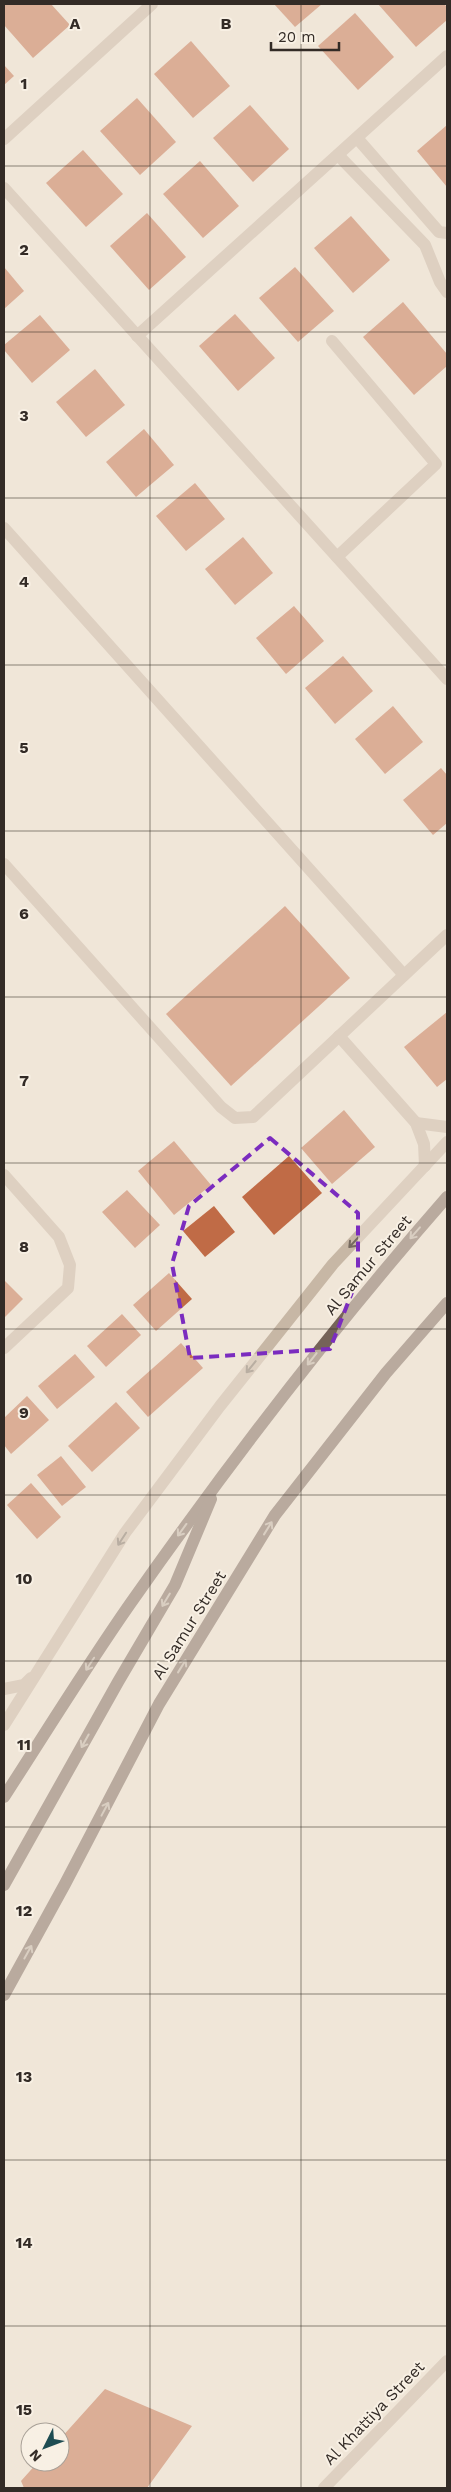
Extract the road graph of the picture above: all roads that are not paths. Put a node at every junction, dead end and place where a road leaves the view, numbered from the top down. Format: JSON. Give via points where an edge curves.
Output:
{"nodes":[{"id":1,"x":152,"y":4,"type":"edge"},
{"id":2,"x":447,"y":56,"type":"edge"},
{"id":3,"x":357,"y":138,"type":"junction"},
{"id":4,"x":4,"y":139,"type":"edge"},
{"id":5,"x":338,"y":155,"type":"junction"},
{"id":6,"x":4,"y":188,"type":"edge"},
{"id":7,"x":447,"y":233,"type":"edge"},
{"id":8,"x":447,"y":292,"type":"edge"},
{"id":9,"x":138,"y":336,"type":"junction"},
{"id":10,"x":332,"y":341,"type":"dead end"},
{"id":11,"x":4,"y":528,"type":"edge"},
{"id":12,"x":337,"y":557,"type":"junction"},
{"id":13,"x":447,"y":679,"type":"edge"},
{"id":14,"x":4,"y":864,"type":"edge"},
{"id":15,"x":447,"y":935,"type":"edge"},
{"id":16,"x":404,"y":976,"type":"junction"},
{"id":17,"x":339,"y":1036,"type":"junction"},
{"id":18,"x":416,"y":1123,"type":"junction"},
{"id":19,"x":447,"y":1127,"type":"edge"},
{"id":20,"x":447,"y":1142,"type":"edge"},
{"id":21,"x":425,"y":1166,"type":"junction"},
{"id":22,"x":4,"y":1175,"type":"edge"},
{"id":23,"x":447,"y":1197,"type":"edge"},
{"id":24,"x":447,"y":1303,"type":"edge"},
{"id":25,"x":4,"y":1348,"type":"edge"},
{"id":26,"x":221,"y":1476,"type":"junction"},
{"id":27,"x":38,"y":1672,"type":"junction"},
{"id":28,"x":4,"y":1689,"type":"edge"},
{"id":29,"x":4,"y":1725,"type":"edge"},
{"id":30,"x":4,"y":1796,"type":"edge"},
{"id":31,"x":4,"y":1886,"type":"edge"},
{"id":32,"x":4,"y":1994,"type":"edge"},
{"id":33,"x":447,"y":2361,"type":"edge"},
{"id":34,"x":324,"y":2488,"type":"edge"}],
"edges":[{"from":1,"to":4,"type":"street"},
{"from":2,"to":3,"type":"street"},
{"from":3,"to":5,"type":"street"},
{"from":3,"to":7,"type":"street","via":[[438,232]]},
{"from":5,"to":8,"type":"street","via":[[425,245]]},
{"from":5,"to":9,"type":"street"},
{"from":6,"to":9,"type":"street"},
{"from":9,"to":12,"type":"street"},
{"from":10,"to":12,"type":"street","via":[[436,464]]},
{"from":11,"to":16,"type":"street"},
{"from":12,"to":13,"type":"street"},
{"from":14,"to":17,"type":"street","via":[[221,1107],[235,1118],[253,1117]]},
{"from":15,"to":16,"type":"street"},
{"from":16,"to":17,"type":"street"},
{"from":17,"to":18,"type":"street"},
{"from":18,"to":19,"type":"street"},
{"from":18,"to":21,"type":"street","via":[[424,1144]]},
{"from":20,"to":21,"type":"street","name":"Al Samur Street"},
{"from":21,"to":27,"type":"street","name":"Al Samur Street","one_way":true,"via":[[333,1264],[220,1406],[125,1533]]},
{"from":22,"to":25,"type":"street","via":[[59,1237],[70,1265],[68,1288]]},
{"from":23,"to":26,"type":"main road","name":"Al Samur Street","one_way":true,"via":[[377,1277]]},
{"from":32,"to":24,"type":"main road","name":"Al Samur Street","one_way":true,"via":[[160,1704],[275,1515],[386,1373]]},
{"from":26,"to":30,"type":"main road","name":"Al Samur Street","one_way":true,"via":[[128,1606]]},
{"from":26,"to":31,"type":"main road","one_way":true,"via":[[175,1584]]},
{"from":27,"to":28,"type":"street","via":[[24,1685]]},
{"from":27,"to":29,"type":"street","name":"Al Samur Street"},
{"from":33,"to":34,"type":"street","name":"Al Khattiya Street"}]}
